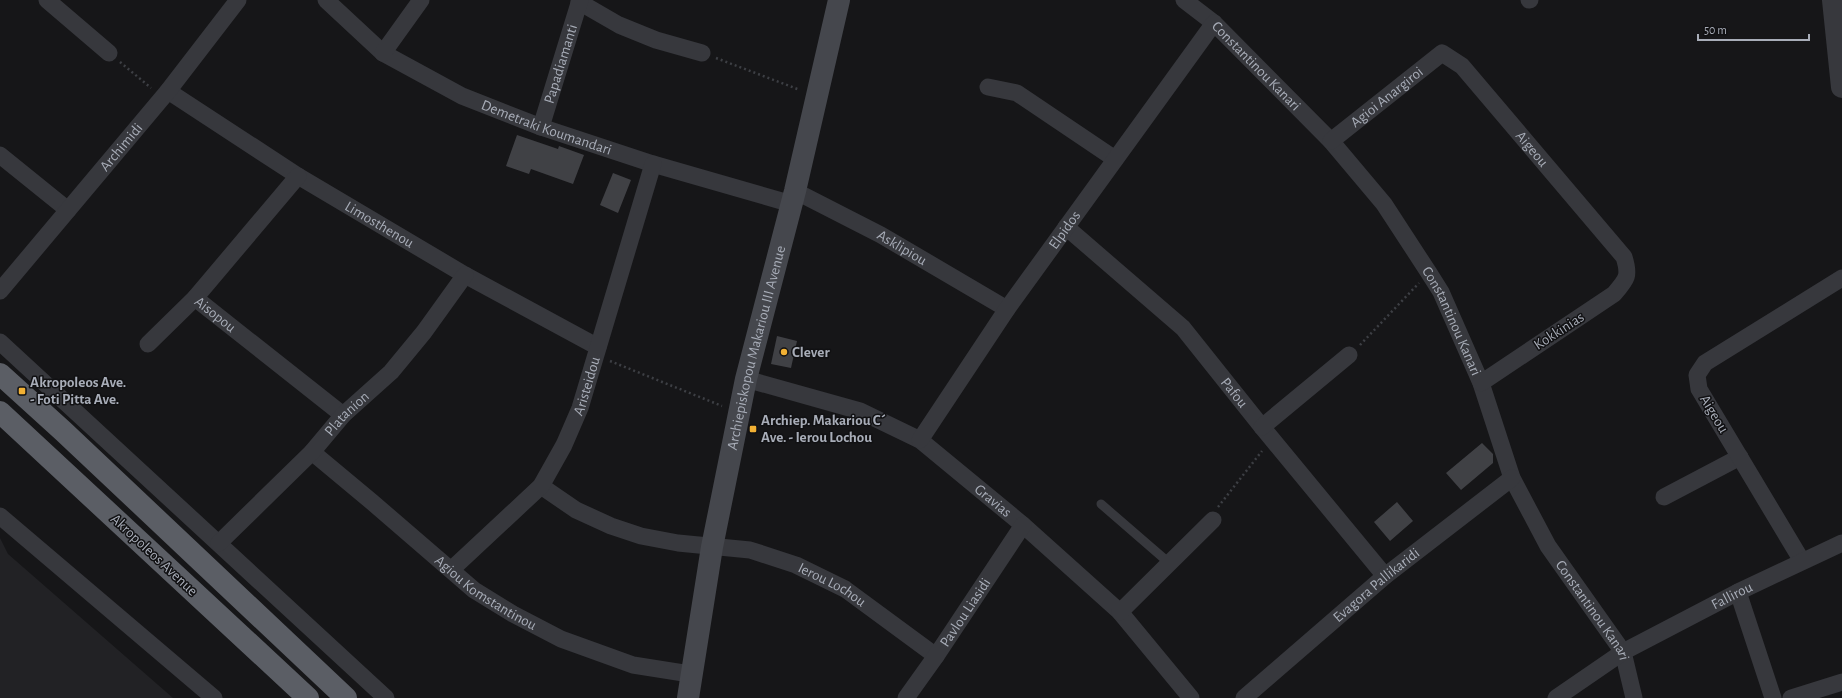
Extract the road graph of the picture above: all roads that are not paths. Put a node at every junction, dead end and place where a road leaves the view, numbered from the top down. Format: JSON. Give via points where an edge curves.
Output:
{"nodes":[{"id":1,"x":47,"y":0,"type":"edge"},
{"id":2,"x":238,"y":0,"type":"edge"},
{"id":3,"x":326,"y":0,"type":"edge"},
{"id":4,"x":421,"y":0,"type":"edge"},
{"id":5,"x":839,"y":0,"type":"edge"},
{"id":6,"x":1184,"y":0,"type":"edge"},
{"id":7,"x":1833,"y":0,"type":"edge"},
{"id":8,"x":579,"y":1,"type":"edge"},
{"id":9,"x":1214,"y":23,"type":"junction"},
{"id":10,"x":109,"y":53,"type":"road end"},
{"id":11,"x":383,"y":53,"type":"junction"},
{"id":12,"x":702,"y":53,"type":"road end"},
{"id":13,"x":1442,"y":53,"type":"joint"},
{"id":14,"x":988,"y":87,"type":"dead end"},
{"id":15,"x":1842,"y":87,"type":"edge"},
{"id":16,"x":165,"y":94,"type":"junction"},
{"id":17,"x":541,"y":127,"type":"junction"},
{"id":18,"x":1331,"y":142,"type":"junction"},
{"id":19,"x":0,"y":155,"type":"edge"},
{"id":20,"x":1115,"y":159,"type":"junction"},
{"id":21,"x":653,"y":164,"type":"junction"},
{"id":22,"x":298,"y":176,"type":"junction"},
{"id":23,"x":793,"y":198,"type":"junction"},
{"id":24,"x":68,"y":210,"type":"junction"},
{"id":25,"x":1066,"y":227,"type":"junction"},
{"id":26,"x":1628,"y":270,"type":"joint"},
{"id":27,"x":465,"y":275,"type":"junction"},
{"id":28,"x":1842,"y":278,"type":"edge"},
{"id":29,"x":0,"y":291,"type":"edge"},
{"id":30,"x":195,"y":298,"type":"junction"},
{"id":31,"x":1007,"y":309,"type":"junction"},
{"id":32,"x":0,"y":342,"type":"edge"},
{"id":33,"x":148,"y":344,"type":"dead end"},
{"id":34,"x":596,"y":351,"type":"junction"},
{"id":35,"x":1350,"y":355,"type":"road end"},
{"id":36,"x":0,"y":374,"type":"edge"},
{"id":37,"x":746,"y":379,"type":"junction"},
{"id":38,"x":1481,"y":382,"type":"junction"},
{"id":39,"x":0,"y":412,"type":"edge"},
{"id":40,"x":343,"y":415,"type":"junction"},
{"id":41,"x":1266,"y":433,"type":"junction"},
{"id":42,"x":920,"y":440,"type":"junction"},
{"id":43,"x":312,"y":452,"type":"junction"},
{"id":44,"x":1740,"y":457,"type":"junction"},
{"id":45,"x":1512,"y":478,"type":"junction"},
{"id":46,"x":541,"y":486,"type":"junction"},
{"id":47,"x":1664,"y":497,"type":"dead end"},
{"id":48,"x":1101,"y":504,"type":"dead end"},
{"id":49,"x":0,"y":516,"type":"edge"},
{"id":50,"x":1213,"y":520,"type":"road end"},
{"id":51,"x":1023,"y":525,"type":"junction"},
{"id":52,"x":219,"y":543,"type":"junction"},
{"id":53,"x":1842,"y":543,"type":"edge"},
{"id":54,"x":712,"y":546,"type":"junction"},
{"id":55,"x":1802,"y":561,"type":"junction"},
{"id":56,"x":1168,"y":562,"type":"junction"},
{"id":57,"x":452,"y":569,"type":"junction"},
{"id":58,"x":1385,"y":576,"type":"junction"},
{"id":59,"x":1738,"y":592,"type":"junction"},
{"id":60,"x":1120,"y":612,"type":"junction"},
{"id":61,"x":1623,"y":652,"type":"junction"},
{"id":62,"x":936,"y":656,"type":"junction"},
{"id":63,"x":690,"y":674,"type":"junction"},
{"id":64,"x":1842,"y":682,"type":"edge"},
{"id":65,"x":214,"y":698,"type":"edge"},
{"id":66,"x":308,"y":698,"type":"edge"},
{"id":67,"x":346,"y":698,"type":"edge"},
{"id":68,"x":386,"y":698,"type":"edge"},
{"id":69,"x":688,"y":698,"type":"edge"},
{"id":70,"x":906,"y":698,"type":"edge"},
{"id":71,"x":1191,"y":698,"type":"edge"},
{"id":72,"x":1244,"y":698,"type":"edge"},
{"id":73,"x":1556,"y":698,"type":"edge"},
{"id":74,"x":1634,"y":698,"type":"edge"},
{"id":75,"x":1773,"y":698,"type":"edge"},
{"id":76,"x":1792,"y":698,"type":"edge"}],
"edges":[{"from":1,"to":10,"type":"street"},
{"from":2,"to":16,"type":"street","name":"Archimidi"},
{"from":3,"to":11,"type":"street","name":"Demetraki Koumandari"},
{"from":4,"to":11,"type":"street"},
{"from":5,"to":23,"type":"main road","name":"Archiepiskopou Makariou III Avenue"},
{"from":6,"to":9,"type":"street","name":"Constantinou Kanari"},
{"from":7,"to":15,"type":"street"},
{"from":8,"to":12,"type":"street","via":[[619,25],[656,40]]},
{"from":8,"to":17,"type":"street","name":"Papadiamanti"},
{"from":9,"to":18,"type":"street","name":"Constantinou Kanari"},
{"from":9,"to":20,"type":"street","name":"Elpidos"},
{"from":11,"to":17,"type":"street","name":"Demetraki Koumandari","via":[[462,96]]},
{"from":13,"to":18,"type":"street","name":"Agioi Anargiroi"},
{"from":13,"to":26,"type":"street","name":"Aigeou","via":[[1462,66],[1624,257]]},
{"from":14,"to":20,"type":"street","via":[[1017,93]]},
{"from":16,"to":22,"type":"street","name":"Limosthenou"},
{"from":16,"to":24,"type":"street","name":"Archimidi"},
{"from":17,"to":21,"type":"street","name":"Demetraki Koumandari"},
{"from":18,"to":38,"type":"street","name":"Constantinou Kanari","via":[[1384,204],[1441,292]]},
{"from":19,"to":24,"type":"street"},
{"from":20,"to":25,"type":"street","name":"Elpidos"},
{"from":21,"to":23,"type":"street","name":"Demetraki Koumandari"},
{"from":21,"to":34,"type":"street","name":"Aristeidou"},
{"from":22,"to":27,"type":"street","name":"Limosthenou"},
{"from":22,"to":30,"type":"street","name":"Aisopou"},
{"from":23,"to":31,"type":"street","name":"Asklipiou","via":[[882,235]]},
{"from":23,"to":37,"type":"main road","name":"Archiepiskopou Makariou III Avenue"},
{"from":24,"to":29,"type":"street","name":"Archimidi"},
{"from":25,"to":31,"type":"street","name":"Elpidos"},
{"from":25,"to":41,"type":"street","name":"Pafou","via":[[1183,328]]},
{"from":26,"to":38,"type":"street","name":"Kokkinias","via":[[1623,284],[1614,294]]},
{"from":27,"to":34,"type":"street","name":"Limosthenou"},
{"from":27,"to":40,"type":"street","name":"Platanion","via":[[391,372]]},
{"from":28,"to":44,"type":"street","name":"Aigeou","via":[[1705,363],[1698,375],[1699,390]]},
{"from":30,"to":33,"type":"street"},
{"from":30,"to":40,"type":"street","name":"Aisopou"},
{"from":31,"to":42,"type":"street","name":"Elpidos"},
{"from":32,"to":52,"type":"street"},
{"from":34,"to":46,"type":"street","name":"Aristeidou","via":[[580,408]]},
{"from":35,"to":41,"type":"street"},
{"from":36,"to":67,"type":"highway","name":"Akropoleos Avenue"},
{"from":37,"to":42,"type":"street","name":"Gravias","via":[[860,411]]},
{"from":37,"to":54,"type":"main road","name":"Archiepiskopou Makariou III Avenue"},
{"from":38,"to":45,"type":"street","name":"Constantinou Kanari"},
{"from":39,"to":66,"type":"highway","name":"Akropoleos Avenue"},
{"from":40,"to":43,"type":"street","name":"Platanion"},
{"from":41,"to":58,"type":"street","name":"Pafou"},
{"from":42,"to":51,"type":"street","name":"Gravias"},
{"from":43,"to":52,"type":"street","name":"Platanion"},
{"from":43,"to":57,"type":"street","name":"Agiou Komstantinou"},
{"from":44,"to":47,"type":"street"},
{"from":44,"to":55,"type":"street","name":"Aigeou"},
{"from":45,"to":58,"type":"street","name":"Evagora Pallikaridi"},
{"from":45,"to":61,"type":"street","name":"Constantinou Kanari","via":[[1548,546]]},
{"from":46,"to":54,"type":"street","name":"Ierou Lochou","via":[[576,510],[611,526],[641,536]]},
{"from":46,"to":57,"type":"street","name":"Aristeidou"},
{"from":48,"to":56,"type":"lane"},
{"from":49,"to":65,"type":"street"},
{"from":50,"to":56,"type":"street"},
{"from":51,"to":60,"type":"street","name":"Gravias"},
{"from":51,"to":62,"type":"street","name":"Pavlou Liasidi"},
{"from":52,"to":68,"type":"street"},
{"from":53,"to":55,"type":"street","name":"Fallirou"},
{"from":54,"to":62,"type":"street","name":"Ierou Lochou","via":[[750,550],[796,565],[845,588]]},
{"from":54,"to":63,"type":"main road","name":"Archiepiskopou Makariou III Avenue"},
{"from":55,"to":59,"type":"street","name":"Fallirou"},
{"from":56,"to":60,"type":"street"},
{"from":57,"to":63,"type":"street","name":"Agiou Komstantinou","via":[[474,590],[561,639],[633,665]]},
{"from":58,"to":72,"type":"street","name":"Evagora Pallikaridi"},
{"from":59,"to":61,"type":"street","name":"Fallirou"},
{"from":59,"to":75,"type":"street"},
{"from":60,"to":71,"type":"street","name":"Gravias"},
{"from":61,"to":73,"type":"street"},
{"from":61,"to":74,"type":"street","name":"Constantinou Kanari"},
{"from":62,"to":70,"type":"street","name":"Pavlou Liasidi"},
{"from":63,"to":69,"type":"main road","name":"Archiepiskopou Makariou III Avenue"},
{"from":64,"to":76,"type":"street"}]}
